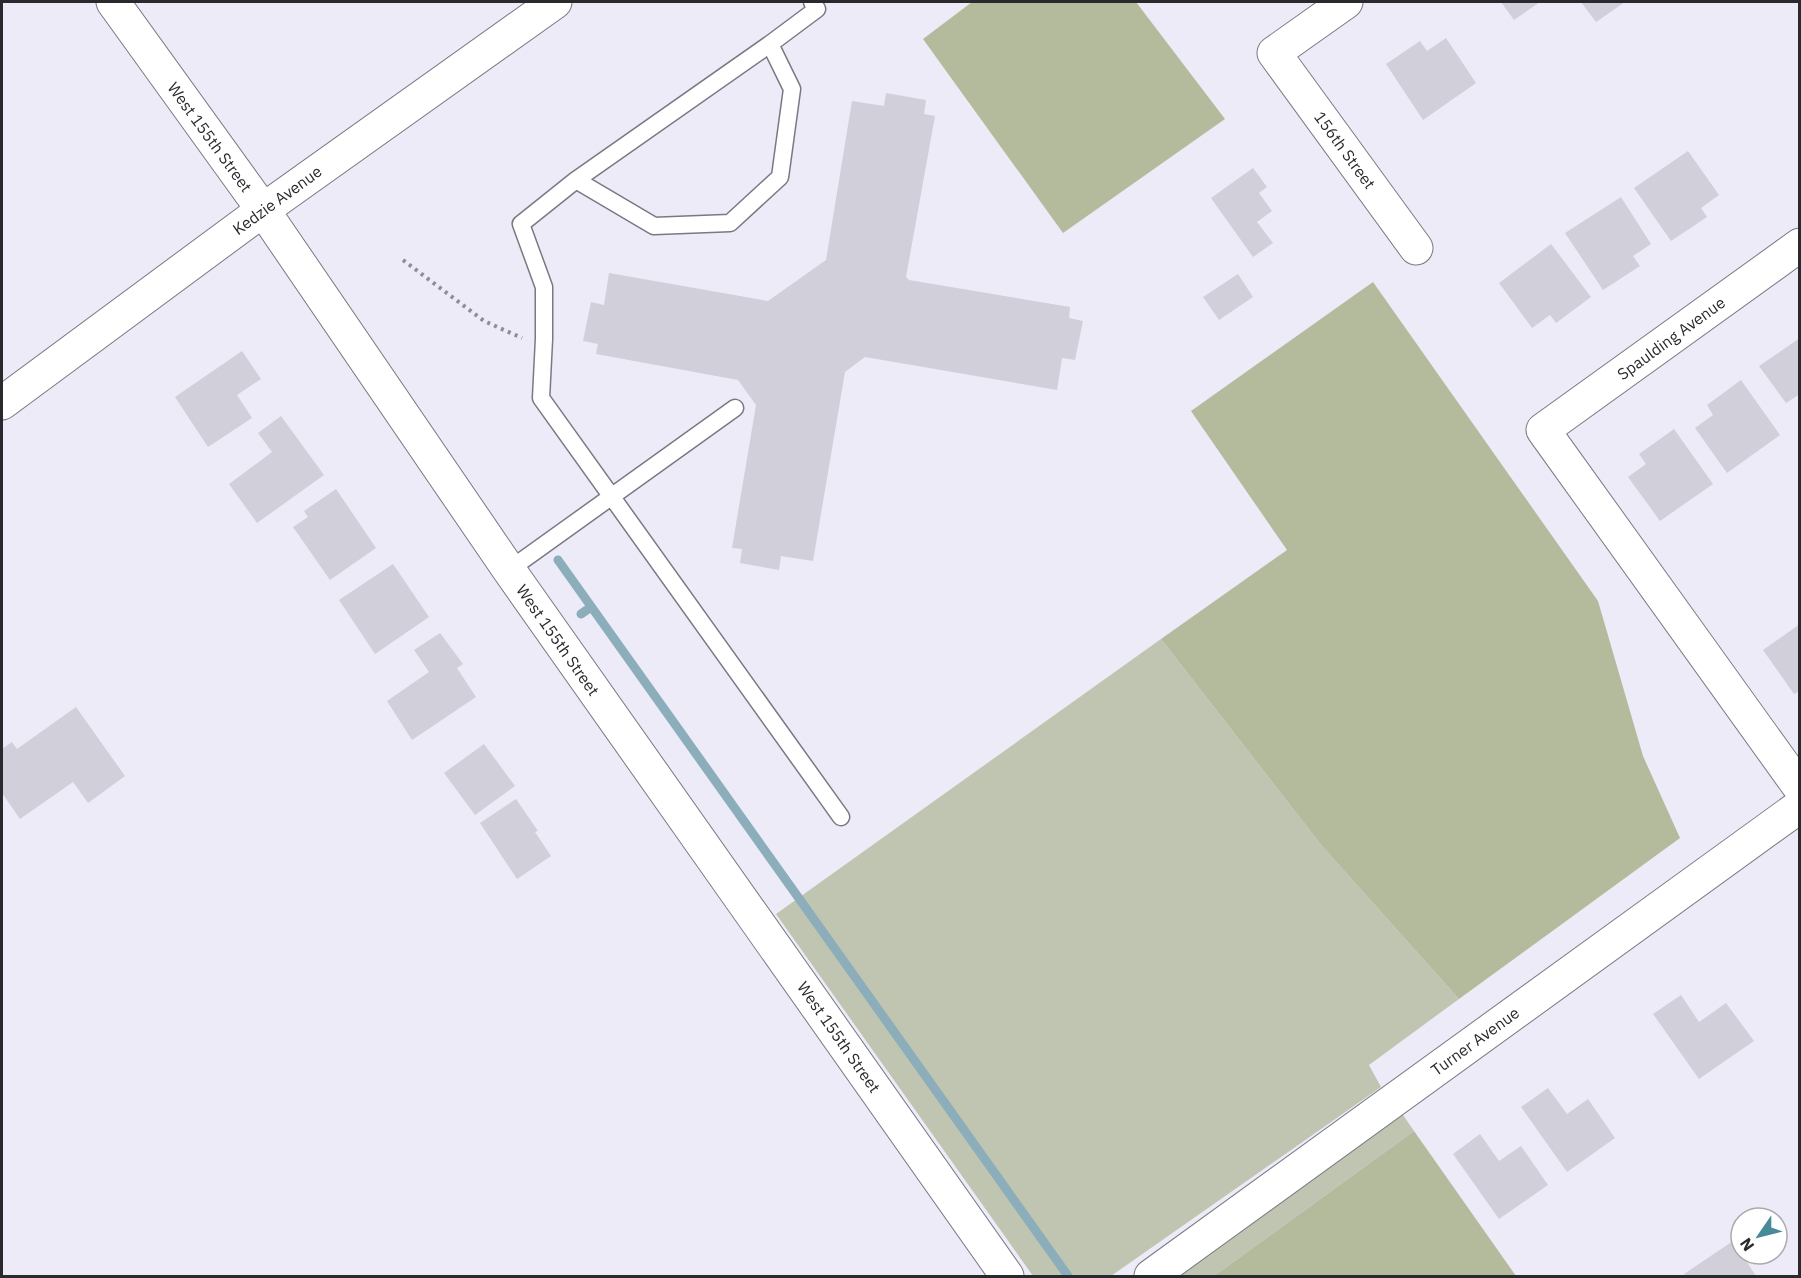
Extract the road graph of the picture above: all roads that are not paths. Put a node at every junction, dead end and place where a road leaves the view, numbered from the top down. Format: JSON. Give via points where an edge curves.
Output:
{"nodes":[{"id":1,"x":113,"y":2,"type":"edge"},
{"id":2,"x":555,"y":2,"type":"edge"},
{"id":3,"x":812,"y":2,"type":"edge"},
{"id":4,"x":1346,"y":2,"type":"edge"},
{"id":5,"x":770,"y":44,"type":"junction"},
{"id":6,"x":576,"y":180,"type":"junction"},
{"id":7,"x":262,"y":210,"type":"junction"},
{"id":8,"x":1800,"y":245,"type":"edge"},
{"id":9,"x":1416,"y":248,"type":"dead end"},
{"id":10,"x":2,"y":403,"type":"edge"},
{"id":11,"x":735,"y":408,"type":"dead end"},
{"id":12,"x":611,"y":497,"type":"junction"},
{"id":13,"x":509,"y":570,"type":"junction"},
{"id":14,"x":1800,"y":788,"type":"edge"},
{"id":15,"x":1800,"y":806,"type":"edge"},
{"id":16,"x":841,"y":817,"type":"dead end"},
{"id":17,"x":1007,"y":1276,"type":"edge"},
{"id":18,"x":1151,"y":1276,"type":"edge"}],
"edges":[{"from":1,"to":7,"type":"street","name":"West 155th Street"},
{"from":2,"to":7,"type":"street","name":"Kedzie Avenue"},
{"from":3,"to":5,"type":"lane","via":[[817,9]]},
{"from":4,"to":9,"type":"street","name":"156th Street","via":[[1274,53]]},
{"from":5,"to":6,"type":"lane"},
{"from":5,"to":6,"type":"lane","via":[[792,89],[780,177],[730,223],[654,226]]},
{"from":6,"to":12,"type":"lane","via":[[521,224],[544,286],[541,398]]},
{"from":7,"to":10,"type":"street","name":"Kedzie Avenue"},
{"from":7,"to":13,"type":"street","name":"West 155th Street"},
{"from":8,"to":14,"type":"street","name":"Spaulding Avenue","via":[[1543,430]]},
{"from":11,"to":12,"type":"lane"},
{"from":12,"to":13,"type":"lane"},
{"from":12,"to":16,"type":"lane"},
{"from":13,"to":17,"type":"street","name":"West 155th Street"},
{"from":15,"to":18,"type":"street","name":"Turner Avenue"}]}
